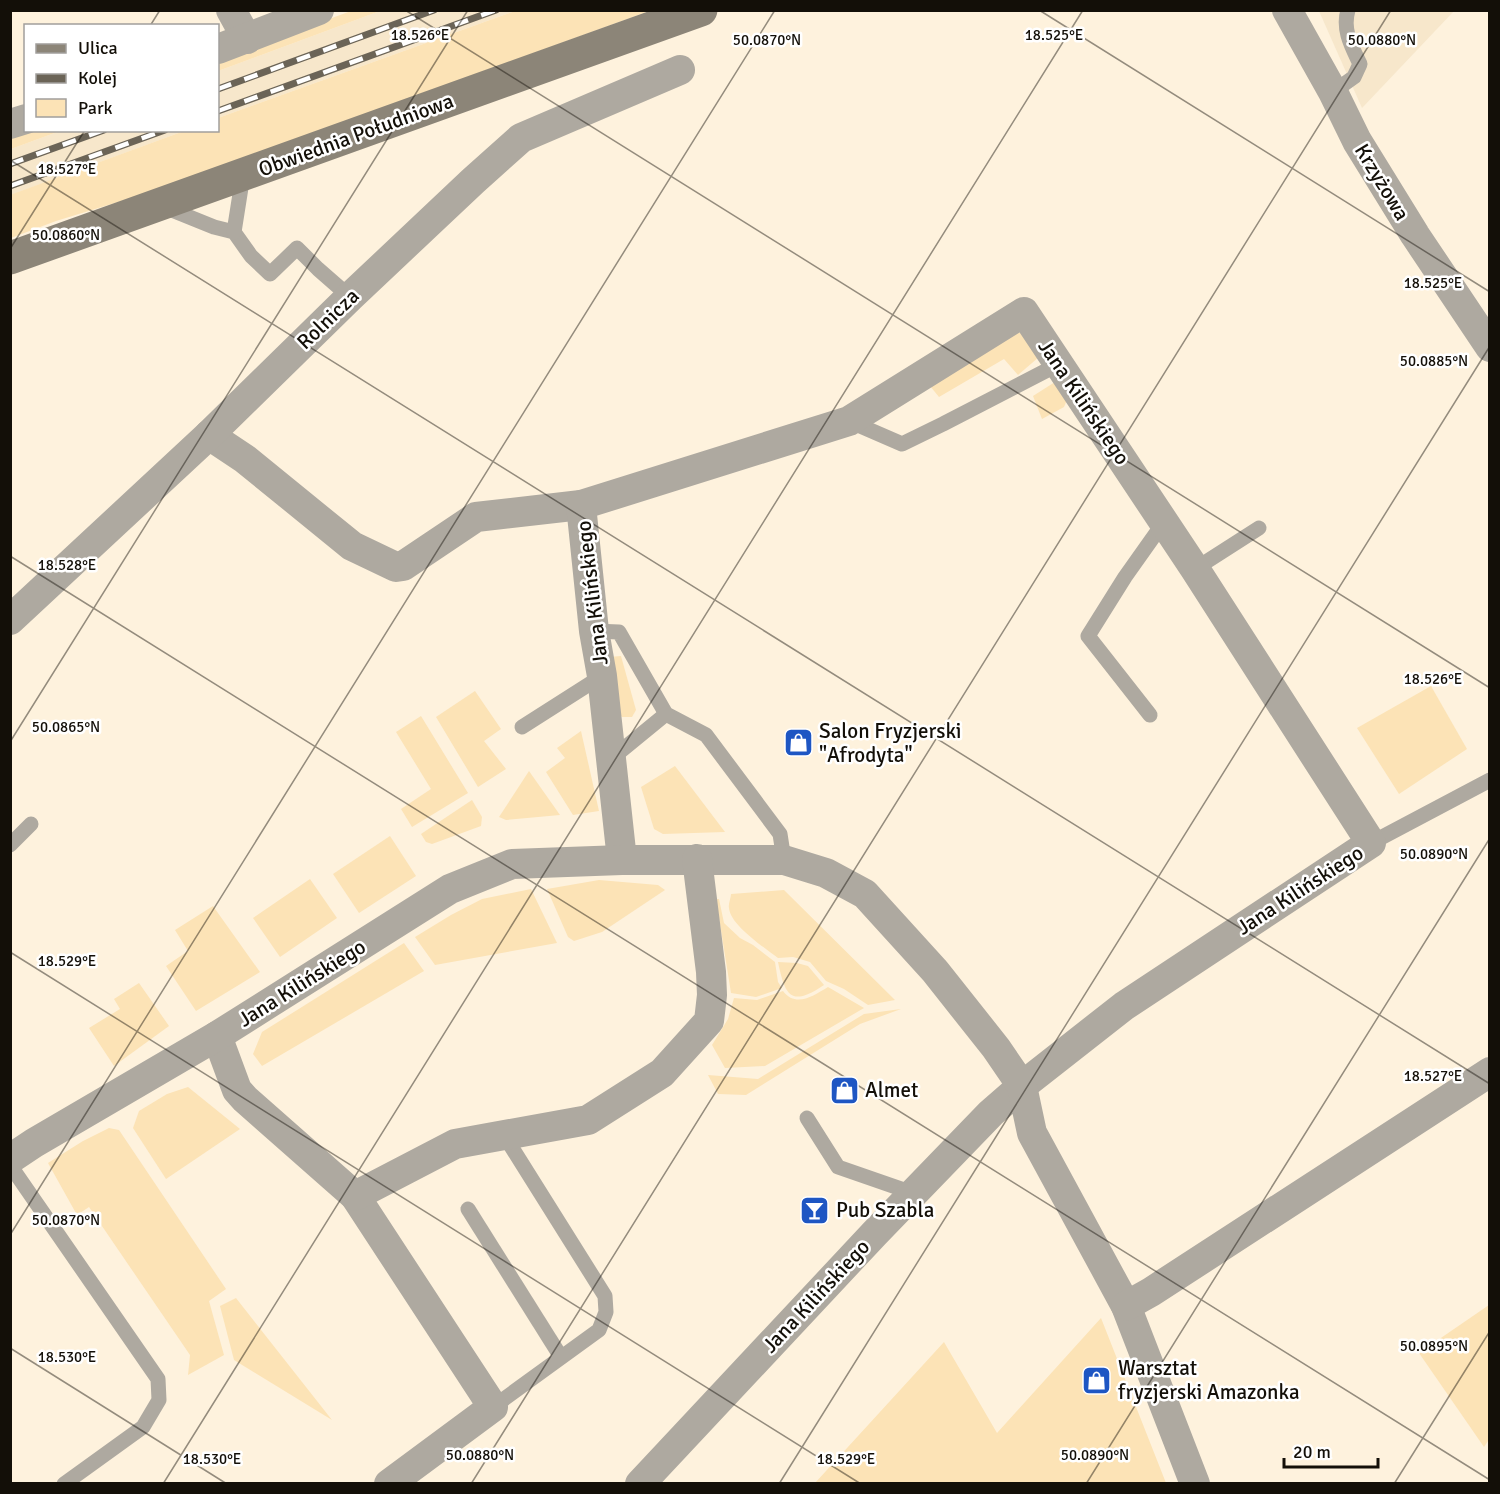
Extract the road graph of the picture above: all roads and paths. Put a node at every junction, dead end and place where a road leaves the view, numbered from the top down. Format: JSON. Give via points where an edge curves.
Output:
{"nodes":[{"id":1,"x":231,"y":10,"type":"edge"},
{"id":2,"x":319,"y":10,"type":"edge"},
{"id":3,"x":701,"y":10,"type":"edge"},
{"id":4,"x":1287,"y":10,"type":"edge"},
{"id":5,"x":1348,"y":10,"type":"edge"},
{"id":6,"x":247,"y":39,"type":"junction"},
{"id":7,"x":219,"y":49,"type":"edge"},
{"id":8,"x":680,"y":70,"type":"dead end"},
{"id":9,"x":1333,"y":92,"type":"junction"},
{"id":10,"x":243,"y":175,"type":"junction"},
{"id":11,"x":160,"y":205,"type":"junction"},
{"id":12,"x":234,"y":232,"type":"junction"},
{"id":13,"x":10,"y":258,"type":"edge"},
{"id":14,"x":350,"y":297,"type":"junction"},
{"id":15,"x":1490,"y":347,"type":"edge"},
{"id":16,"x":1059,"y":364,"type":"junction"},
{"id":17,"x":849,"y":421,"type":"junction"},
{"id":18,"x":209,"y":435,"type":"junction"},
{"id":19,"x":581,"y":505,"type":"junction"},
{"id":20,"x":1164,"y":522,"type":"junction"},
{"id":21,"x":1259,"y":528,"type":"dead end"},
{"id":22,"x":1195,"y":569,"type":"junction"},
{"id":23,"x":10,"y":620,"type":"edge"},
{"id":24,"x":594,"y":631,"type":"junction"},
{"id":25,"x":602,"y":676,"type":"junction"},
{"id":26,"x":666,"y":714,"type":"junction"},
{"id":27,"x":1150,"y":715,"type":"dead end"},
{"id":28,"x":522,"y":727,"type":"dead end"},
{"id":29,"x":611,"y":759,"type":"junction"},
{"id":30,"x":1490,"y":780,"type":"edge"},
{"id":31,"x":31,"y":824,"type":"dead end"},
{"id":32,"x":1371,"y":843,"type":"junction"},
{"id":33,"x":10,"y":845,"type":"edge"},
{"id":34,"x":697,"y":859,"type":"junction"},
{"id":35,"x":622,"y":860,"type":"junction"},
{"id":36,"x":784,"y":860,"type":"junction"},
{"id":37,"x":218,"y":1036,"type":"junction"},
{"id":38,"x":1490,"y":1072,"type":"edge"},
{"id":39,"x":1022,"y":1086,"type":"junction"},
{"id":40,"x":807,"y":1118,"type":"dead end"},
{"id":41,"x":504,"y":1135,"type":"junction"},
{"id":42,"x":10,"y":1159,"type":"edge"},
{"id":43,"x":10,"y":1165,"type":"edge"},
{"id":44,"x":913,"y":1193,"type":"junction"},
{"id":45,"x":355,"y":1196,"type":"junction"},
{"id":46,"x":468,"y":1209,"type":"dead end"},
{"id":47,"x":1126,"y":1306,"type":"junction"},
{"id":48,"x":561,"y":1357,"type":"junction"},
{"id":49,"x":493,"y":1407,"type":"junction"},
{"id":50,"x":64,"y":1484,"type":"edge"},
{"id":51,"x":389,"y":1484,"type":"edge"},
{"id":52,"x":640,"y":1484,"type":"edge"},
{"id":53,"x":1195,"y":1484,"type":"edge"}],
"edges":[{"from":1,"to":6,"type":"street"},
{"from":2,"to":6,"type":"street"},
{"from":3,"to":10,"type":"main road","name":"Obwiednia Południowa"},
{"from":4,"to":9,"type":"street","name":"Krzyżowa"},
{"from":5,"to":9,"type":"lane","via":[[1346,30],[1360,64],[1354,77]]},
{"from":6,"to":7,"type":"street"},
{"from":8,"to":14,"type":"street","name":"Rolnicza","via":[[521,138]]},
{"from":9,"to":15,"type":"street","name":"Krzyżowa","via":[[1357,141],[1403,216]]},
{"from":10,"to":11,"type":"main road","name":"Obwiednia Południowa"},
{"from":10,"to":12,"type":"lane"},
{"from":11,"to":12,"type":"lane"},
{"from":11,"to":13,"type":"main road","name":"Obwiednia Południowa"},
{"from":12,"to":14,"type":"lane","via":[[270,274],[297,248]]},
{"from":14,"to":18,"type":"street","name":"Rolnicza"},
{"from":16,"to":17,"type":"lane","via":[[902,444]]},
{"from":16,"to":17,"type":"street","name":"Jana Kilińskiego","via":[[1024,312]]},
{"from":16,"to":20,"type":"street","name":"Jana Kilińskiego"},
{"from":17,"to":19,"type":"street","name":"Jana Kilińskiego"},
{"from":18,"to":19,"type":"street","via":[[245,459],[352,546],[396,567],[476,517]]},
{"from":18,"to":23,"type":"street","name":"Rolnicza"},
{"from":19,"to":24,"type":"street","name":"Jana Kilińskiego"},
{"from":20,"to":22,"type":"street","name":"Jana Kilińskiego"},
{"from":20,"to":27,"type":"lane","via":[[1088,636]]},
{"from":21,"to":22,"type":"lane"},
{"from":22,"to":32,"type":"street","name":"Jana Kilińskiego"},
{"from":24,"to":25,"type":"street","name":"Jana Kilińskiego"},
{"from":24,"to":26,"type":"lane","via":[[619,632]]},
{"from":25,"to":28,"type":"lane"},
{"from":25,"to":29,"type":"street","name":"Jana Kilińskiego"},
{"from":26,"to":29,"type":"lane"},
{"from":26,"to":36,"type":"lane","via":[[705,735],[780,834]]},
{"from":29,"to":35,"type":"street","name":"Jana Kilińskiego"},
{"from":30,"to":32,"type":"lane"},
{"from":31,"to":33,"type":"lane"},
{"from":32,"to":39,"type":"street","name":"Jana Kilińskiego","via":[[1124,1006]]},
{"from":34,"to":35,"type":"street","name":"Jana Kilińskiego"},
{"from":34,"to":36,"type":"street","name":"Jana Kilińskiego"},
{"from":34,"to":41,"type":"street","via":[[711,972],[709,1021],[662,1073],[588,1120]]},
{"from":35,"to":37,"type":"street","name":"Jana Kilińskiego","via":[[512,864],[450,889]]},
{"from":36,"to":39,"type":"street","name":"Jana Kilińskiego","via":[[826,873],[864,894],[935,971]]},
{"from":37,"to":42,"type":"street","name":"Jana Kilińskiego"},
{"from":37,"to":45,"type":"street","name":"Jana Kilińskiego","via":[[237,1090]]},
{"from":38,"to":47,"type":"street"},
{"from":39,"to":44,"type":"street","name":"Jana Kilińskiego"},
{"from":39,"to":47,"type":"street","via":[[1032,1133]]},
{"from":40,"to":44,"type":"lane","via":[[838,1167]]},
{"from":41,"to":45,"type":"street","via":[[455,1144]]},
{"from":41,"to":48,"type":"lane","via":[[605,1296],[606,1312],[599,1330]]},
{"from":43,"to":50,"type":"lane","via":[[158,1379],[159,1400],[143,1427]]},
{"from":44,"to":52,"type":"street","name":"Jana Kilińskiego"},
{"from":45,"to":49,"type":"street","name":"Jana Kilińskiego"},
{"from":46,"to":48,"type":"lane"},
{"from":47,"to":53,"type":"street"},
{"from":48,"to":49,"type":"lane"},
{"from":49,"to":51,"type":"street"}]}
